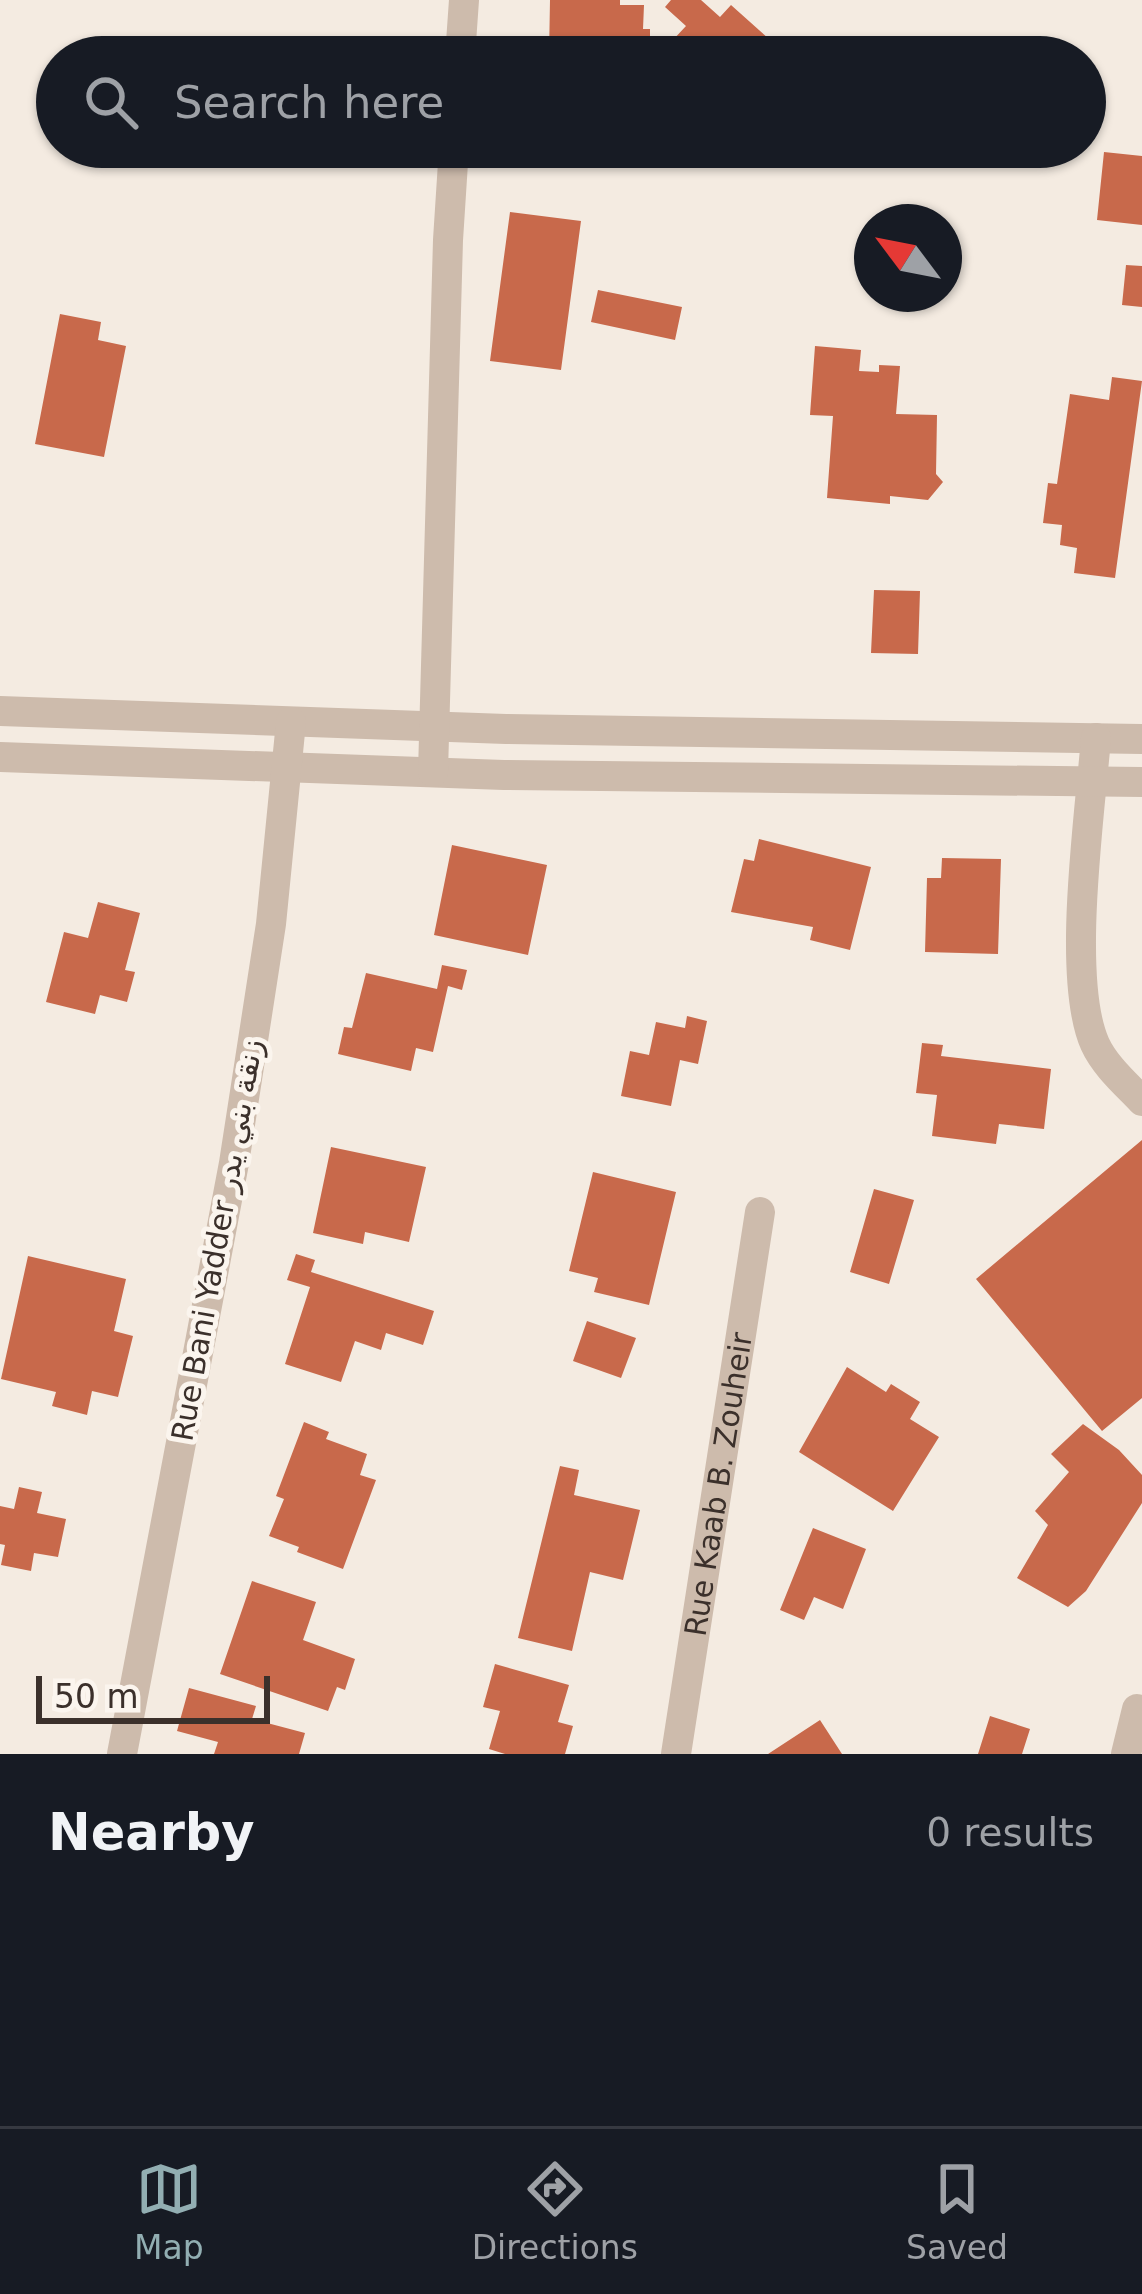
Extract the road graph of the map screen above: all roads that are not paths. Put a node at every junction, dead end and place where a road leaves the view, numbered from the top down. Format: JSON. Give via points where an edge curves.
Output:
{"nodes":[{"id":1,"x":464,"y":0,"type":"edge"},
{"id":2,"x":461,"y":36,"type":"edge"},
{"id":3,"x":453,"y":168,"type":"edge"},
{"id":4,"x":0,"y":711,"type":"edge"},
{"id":5,"x":291,"y":722,"type":"junction"},
{"id":6,"x":435,"y":727,"type":"junction"},
{"id":7,"x":1096,"y":738,"type":"junction"},
{"id":8,"x":1142,"y":740,"type":"edge"},
{"id":9,"x":0,"y":757,"type":"edge"},
{"id":10,"x":287,"y":767,"type":"junction"},
{"id":11,"x":434,"y":772,"type":"junction"},
{"id":12,"x":1093,"y":782,"type":"junction"},
{"id":13,"x":1142,"y":782,"type":"edge"},
{"id":14,"x":1142,"y":1101,"type":"edge"},
{"id":15,"x":760,"y":1212,"type":"dead end"},
{"id":16,"x":1137,"y":1709,"type":"dead end"},
{"id":17,"x":122,"y":1754,"type":"edge"},
{"id":18,"x":676,"y":1754,"type":"edge"},
{"id":19,"x":1126,"y":1754,"type":"edge"}],
"edges":[{"from":1,"to":2,"type":"street"},
{"from":3,"to":6,"type":"street"},
{"from":4,"to":5,"type":"street"},
{"from":5,"to":6,"type":"street"},
{"from":5,"to":10,"type":"street","name":"Rue Bani Yadder زنقة بني يدر"},
{"from":6,"to":7,"type":"street"},
{"from":6,"to":11,"type":"street"},
{"from":7,"to":8,"type":"street"},
{"from":7,"to":12,"type":"street"},
{"from":9,"to":10,"type":"street"},
{"from":10,"to":11,"type":"street"},
{"from":10,"to":17,"type":"street","name":"Rue Bani Yadder زنقة بني يدر","via":[[234,1163]]},
{"from":11,"to":12,"type":"street"},
{"from":12,"to":13,"type":"street"},
{"from":12,"to":14,"type":"street","via":[[1084,1008],[1100,1052]]},
{"from":15,"to":18,"type":"street","name":"Rue Kaab B. Zouheir"},
{"from":16,"to":19,"type":"street"}]}
